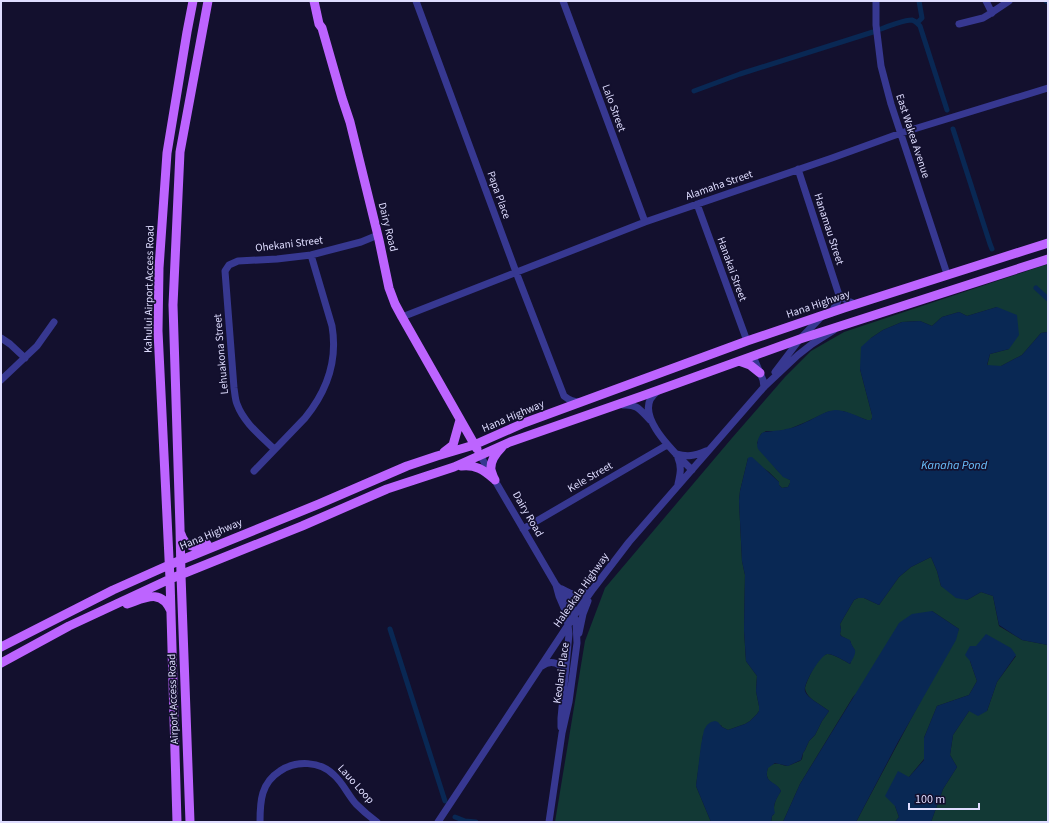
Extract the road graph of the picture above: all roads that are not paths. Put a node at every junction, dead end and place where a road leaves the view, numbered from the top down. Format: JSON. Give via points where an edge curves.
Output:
{"nodes":[{"id":1,"x":194,"y":1,"type":"edge"},
{"id":2,"x":208,"y":1,"type":"edge"},
{"id":3,"x":314,"y":1,"type":"edge"},
{"id":4,"x":416,"y":1,"type":"edge"},
{"id":5,"x":563,"y":1,"type":"edge"},
{"id":6,"x":876,"y":1,"type":"edge"},
{"id":7,"x":986,"y":1,"type":"edge"},
{"id":8,"x":1009,"y":1,"type":"edge"},
{"id":9,"x":992,"y":12,"type":"junction"},
{"id":10,"x":959,"y":24,"type":"dead end"},
{"id":11,"x":1048,"y":88,"type":"edge"},
{"id":12,"x":901,"y":133,"type":"junction"},
{"id":13,"x":798,"y":169,"type":"junction"},
{"id":14,"x":697,"y":204,"type":"junction"},
{"id":15,"x":645,"y":222,"type":"junction"},
{"id":16,"x":378,"y":235,"type":"junction"},
{"id":17,"x":1048,"y":243,"type":"edge"},
{"id":18,"x":311,"y":255,"type":"junction"},
{"id":19,"x":1048,"y":259,"type":"edge"},
{"id":20,"x":227,"y":268,"type":"joint"},
{"id":21,"x":516,"y":272,"type":"junction"},
{"id":22,"x":947,"y":274,"type":"junction"},
{"id":23,"x":969,"y":284,"type":"junction"},
{"id":24,"x":839,"y":295,"type":"junction"},
{"id":25,"x":932,"y":296,"type":"junction"},
{"id":26,"x":855,"y":304,"type":"junction"},
{"id":27,"x":827,"y":314,"type":"junction"},
{"id":28,"x":402,"y":317,"type":"junction"},
{"id":29,"x":54,"y":322,"type":"dead end"},
{"id":30,"x":842,"y":325,"type":"junction"},
{"id":31,"x":1,"y":338,"type":"edge"},
{"id":32,"x":800,"y":339,"type":"junction"},
{"id":33,"x":747,"y":341,"type":"junction"},
{"id":34,"x":753,"y":356,"type":"junction"},
{"id":35,"x":25,"y":358,"type":"junction"},
{"id":36,"x":738,"y":361,"type":"junction"},
{"id":37,"x":760,"y":373,"type":"junction"},
{"id":38,"x":1,"y":380,"type":"edge"},
{"id":39,"x":764,"y":387,"type":"junction"},
{"id":40,"x":661,"y":389,"type":"junction"},
{"id":41,"x":564,"y":396,"type":"junction"},
{"id":42,"x":582,"y":401,"type":"junction"},
{"id":43,"x":616,"y":406,"type":"junction"},
{"id":44,"x":554,"y":412,"type":"junction"},
{"id":45,"x":460,"y":420,"type":"junction"},
{"id":46,"x":652,"y":421,"type":"junction"},
{"id":47,"x":510,"y":442,"type":"junction"},
{"id":48,"x":474,"y":445,"type":"junction"},
{"id":49,"x":667,"y":445,"type":"junction"},
{"id":50,"x":274,"y":449,"type":"junction"},
{"id":51,"x":708,"y":451,"type":"junction"},
{"id":52,"x":676,"y":454,"type":"junction"},
{"id":53,"x":437,"y":456,"type":"junction"},
{"id":54,"x":480,"y":456,"type":"junction"},
{"id":55,"x":454,"y":467,"type":"junction"},
{"id":56,"x":254,"y":470,"type":"dead end"},
{"id":57,"x":692,"y":470,"type":"junction"},
{"id":58,"x":495,"y":480,"type":"junction"},
{"id":59,"x":677,"y":486,"type":"junction"},
{"id":60,"x":319,"y":504,"type":"junction"},
{"id":61,"x":180,"y":528,"type":"junction"},
{"id":62,"x":523,"y":529,"type":"junction"},
{"id":63,"x":180,"y":560,"type":"junction"},
{"id":64,"x":169,"y":565,"type":"junction"},
{"id":65,"x":181,"y":575,"type":"junction"},
{"id":66,"x":170,"y":579,"type":"junction"},
{"id":67,"x":556,"y":585,"type":"junction"},
{"id":68,"x":593,"y":589,"type":"junction"},
{"id":69,"x":171,"y":612,"type":"junction"},
{"id":70,"x":574,"y":616,"type":"junction"},
{"id":71,"x":567,"y":630,"type":"junction"},
{"id":72,"x":577,"y":643,"type":"junction"},
{"id":73,"x":1,"y":647,"type":"edge"},
{"id":74,"x":29,"y":647,"type":"junction"},
{"id":75,"x":1,"y":663,"type":"edge"},
{"id":76,"x":540,"y":668,"type":"junction"},
{"id":77,"x":565,"y":676,"type":"junction"},
{"id":78,"x":570,"y":689,"type":"junction"},
{"id":79,"x":562,"y":733,"type":"junction"},
{"id":80,"x":177,"y":822,"type":"edge"},
{"id":81,"x":190,"y":822,"type":"edge"},
{"id":82,"x":260,"y":822,"type":"edge"},
{"id":83,"x":377,"y":822,"type":"edge"},
{"id":84,"x":438,"y":822,"type":"edge"},
{"id":85,"x":549,"y":822,"type":"edge"}],
"edges":[{"from":1,"to":64,"type":"main road","name":"Kahului Airport Access Road","via":[[167,153],[159,268],[158,331]]},
{"from":2,"to":61,"type":"main road","via":[[180,152],[173,305]]},
{"from":3,"to":16,"type":"main road","name":"Dairy Road","via":[[350,122]]},
{"from":4,"to":21,"type":"street","name":"Papa Place"},
{"from":5,"to":15,"type":"street","name":"Lalo Street"},
{"from":6,"to":12,"type":"street","name":"East Wakea Avenue","via":[[881,66]]},
{"from":7,"to":9,"type":"street"},
{"from":8,"to":9,"type":"street"},
{"from":9,"to":10,"type":"street","via":[[983,18]]},
{"from":11,"to":12,"type":"street","name":"Alamaha Street"},
{"from":12,"to":13,"type":"street","name":"Alamaha Street"},
{"from":12,"to":22,"type":"street","name":"East Wakea Avenue"},
{"from":13,"to":14,"type":"street","name":"Alamaha Street"},
{"from":13,"to":24,"type":"street","name":"Hanamau Street"},
{"from":14,"to":15,"type":"street","name":"Alamaha Street"},
{"from":14,"to":33,"type":"street","name":"Hanakai Street"},
{"from":15,"to":21,"type":"street","name":"Alamaha Street"},
{"from":16,"to":18,"type":"street","name":"Ohekani Street"},
{"from":16,"to":28,"type":"main road","name":"Dairy Road","via":[[389,288]]},
{"from":17,"to":22,"type":"main road","name":"Hana Highway"},
{"from":18,"to":20,"type":"street","name":"Ohekani Street","via":[[238,261]]},
{"from":18,"to":50,"type":"street","via":[[332,326],[334,348],[331,369],[312,409]]},
{"from":19,"to":23,"type":"main road"},
{"from":20,"to":50,"type":"street","name":"Lehuakona Street","via":[[225,272],[237,404],[242,415]]},
{"from":21,"to":28,"type":"street","name":"Alamaha Street"},
{"from":21,"to":41,"type":"street","name":"Papa Place"},
{"from":22,"to":23,"type":"main road","via":[[955,281]]},
{"from":22,"to":25,"type":"main road","via":[[944,285]]},
{"from":22,"to":26,"type":"main road","name":"Hana Highway"},
{"from":23,"to":25,"type":"main road"},
{"from":24,"to":26,"type":"street"},
{"from":24,"to":27,"type":"street","via":[[838,301]]},
{"from":25,"to":30,"type":"main road"},
{"from":26,"to":27,"type":"main road","name":"Hana Highway"},
{"from":27,"to":32,"type":"street","name":"Haleakala Highway"},
{"from":27,"to":33,"type":"main road","name":"Hana Highway"},
{"from":28,"to":45,"type":"main road","name":"Dairy Road"},
{"from":29,"to":35,"type":"street"},
{"from":30,"to":32,"type":"main road"},
{"from":30,"to":39,"type":"street","name":"Haleakala Highway","via":[[798,355]]},
{"from":31,"to":35,"type":"street"},
{"from":32,"to":34,"type":"main road"},
{"from":32,"to":39,"type":"street","name":"Haleakala Highway"},
{"from":33,"to":34,"type":"main road"},
{"from":33,"to":36,"type":"main road"},
{"from":33,"to":42,"type":"main road","name":"Hana Highway"},
{"from":34,"to":36,"type":"main road"},
{"from":34,"to":37,"type":"street"},
{"from":35,"to":38,"type":"street"},
{"from":36,"to":37,"type":"main road","via":[[750,365]]},
{"from":36,"to":40,"type":"main road"},
{"from":37,"to":39,"type":"street"},
{"from":39,"to":51,"type":"street","name":"Haleakala Highway"},
{"from":40,"to":43,"type":"main road"},
{"from":40,"to":46,"type":"street","via":[[649,402]]},
{"from":41,"to":42,"type":"street","via":[[572,401]]},
{"from":41,"to":44,"type":"street","via":[[562,404]]},
{"from":42,"to":44,"type":"main road","name":"Hana Highway"},
{"from":43,"to":46,"type":"street","via":[[624,404],[638,407]]},
{"from":43,"to":47,"type":"main road"},
{"from":44,"to":48,"type":"main road","name":"Hana Highway"},
{"from":45,"to":48,"type":"main road","name":"Dairy Road"},
{"from":45,"to":53,"type":"main road","via":[[453,445]]},
{"from":46,"to":49,"type":"street"},
{"from":47,"to":54,"type":"main road"},
{"from":47,"to":58,"type":"main road","via":[[501,448],[494,459],[491,470]]},
{"from":48,"to":53,"type":"main road","name":"Hana Highway"},
{"from":48,"to":54,"type":"main road","name":"Dairy Road"},
{"from":49,"to":52,"type":"street"},
{"from":49,"to":62,"type":"street","name":"Kele Street"},
{"from":50,"to":56,"type":"street"},
{"from":51,"to":52,"type":"street","via":[[690,456]]},
{"from":51,"to":57,"type":"street","name":"Haleakala Highway"},
{"from":52,"to":57,"type":"street"},
{"from":52,"to":59,"type":"street","via":[[681,468]]},
{"from":53,"to":60,"type":"main road","name":"Hana Highway","via":[[407,466]]},
{"from":54,"to":55,"type":"main road"},
{"from":54,"to":58,"type":"street","name":"Dairy Road"},
{"from":55,"to":58,"type":"main road","via":[[476,467]]},
{"from":55,"to":65,"type":"main road","via":[[387,490]]},
{"from":57,"to":59,"type":"street","name":"Haleakala Highway"},
{"from":58,"to":62,"type":"street","name":"Dairy Road"},
{"from":59,"to":68,"type":"street","name":"Haleakala Highway"},
{"from":60,"to":61,"type":"main road","via":[[283,513],[198,547],[190,546],[184,541]]},
{"from":60,"to":63,"type":"main road","name":"Hana Highway"},
{"from":61,"to":63,"type":"main road"},
{"from":62,"to":67,"type":"street","name":"Dairy Road"},
{"from":63,"to":64,"type":"main road","name":"Hana Highway"},
{"from":63,"to":65,"type":"main road"},
{"from":64,"to":66,"type":"main road","name":"Kahului Airport Access Road"},
{"from":64,"to":73,"type":"main road","name":"Hana Highway","via":[[113,590]]},
{"from":65,"to":66,"type":"main road"},
{"from":65,"to":81,"type":"main road","name":"Airport Access Road"},
{"from":66,"to":69,"type":"main road","name":"Airport Access Road"},
{"from":66,"to":74,"type":"main road"},
{"from":67,"to":68,"type":"street","via":[[575,595]]},
{"from":67,"to":70,"type":"street","name":"Dairy Road","via":[[572,606]]},
{"from":67,"to":71,"type":"street","name":"Dairy Road","via":[[565,610]]},
{"from":68,"to":70,"type":"street","name":"Haleakala Highway"},
{"from":68,"to":72,"type":"street"},
{"from":69,"to":74,"type":"main road","via":[[165,601],[151,597],[102,615],[54,639]]},
{"from":69,"to":80,"type":"main road","name":"Airport Access Road"},
{"from":70,"to":71,"type":"street","name":"Haleakala Highway"},
{"from":70,"to":72,"type":"street","name":"Keolani Place"},
{"from":71,"to":76,"type":"street","name":"Haleakala Highway"},
{"from":71,"to":77,"type":"street","name":"Keolani Place"},
{"from":71,"to":78,"type":"street","via":[[573,638]]},
{"from":72,"to":78,"type":"street","name":"Keolani Place"},
{"from":74,"to":75,"type":"main road"},
{"from":76,"to":77,"type":"street","via":[[548,663],[556,663],[562,667]]},
{"from":76,"to":84,"type":"street","name":"Haleakala Highway"},
{"from":77,"to":79,"type":"street","name":"Keolani Place","via":[[560,718]]},
{"from":78,"to":79,"type":"street","name":"Keolani Place"},
{"from":79,"to":85,"type":"street","name":"Keolani Place"},
{"from":82,"to":83,"type":"street","name":"Lauo Loop","via":[[260,801],[269,781],[285,768],[306,763],[332,773],[356,803]]}]}
